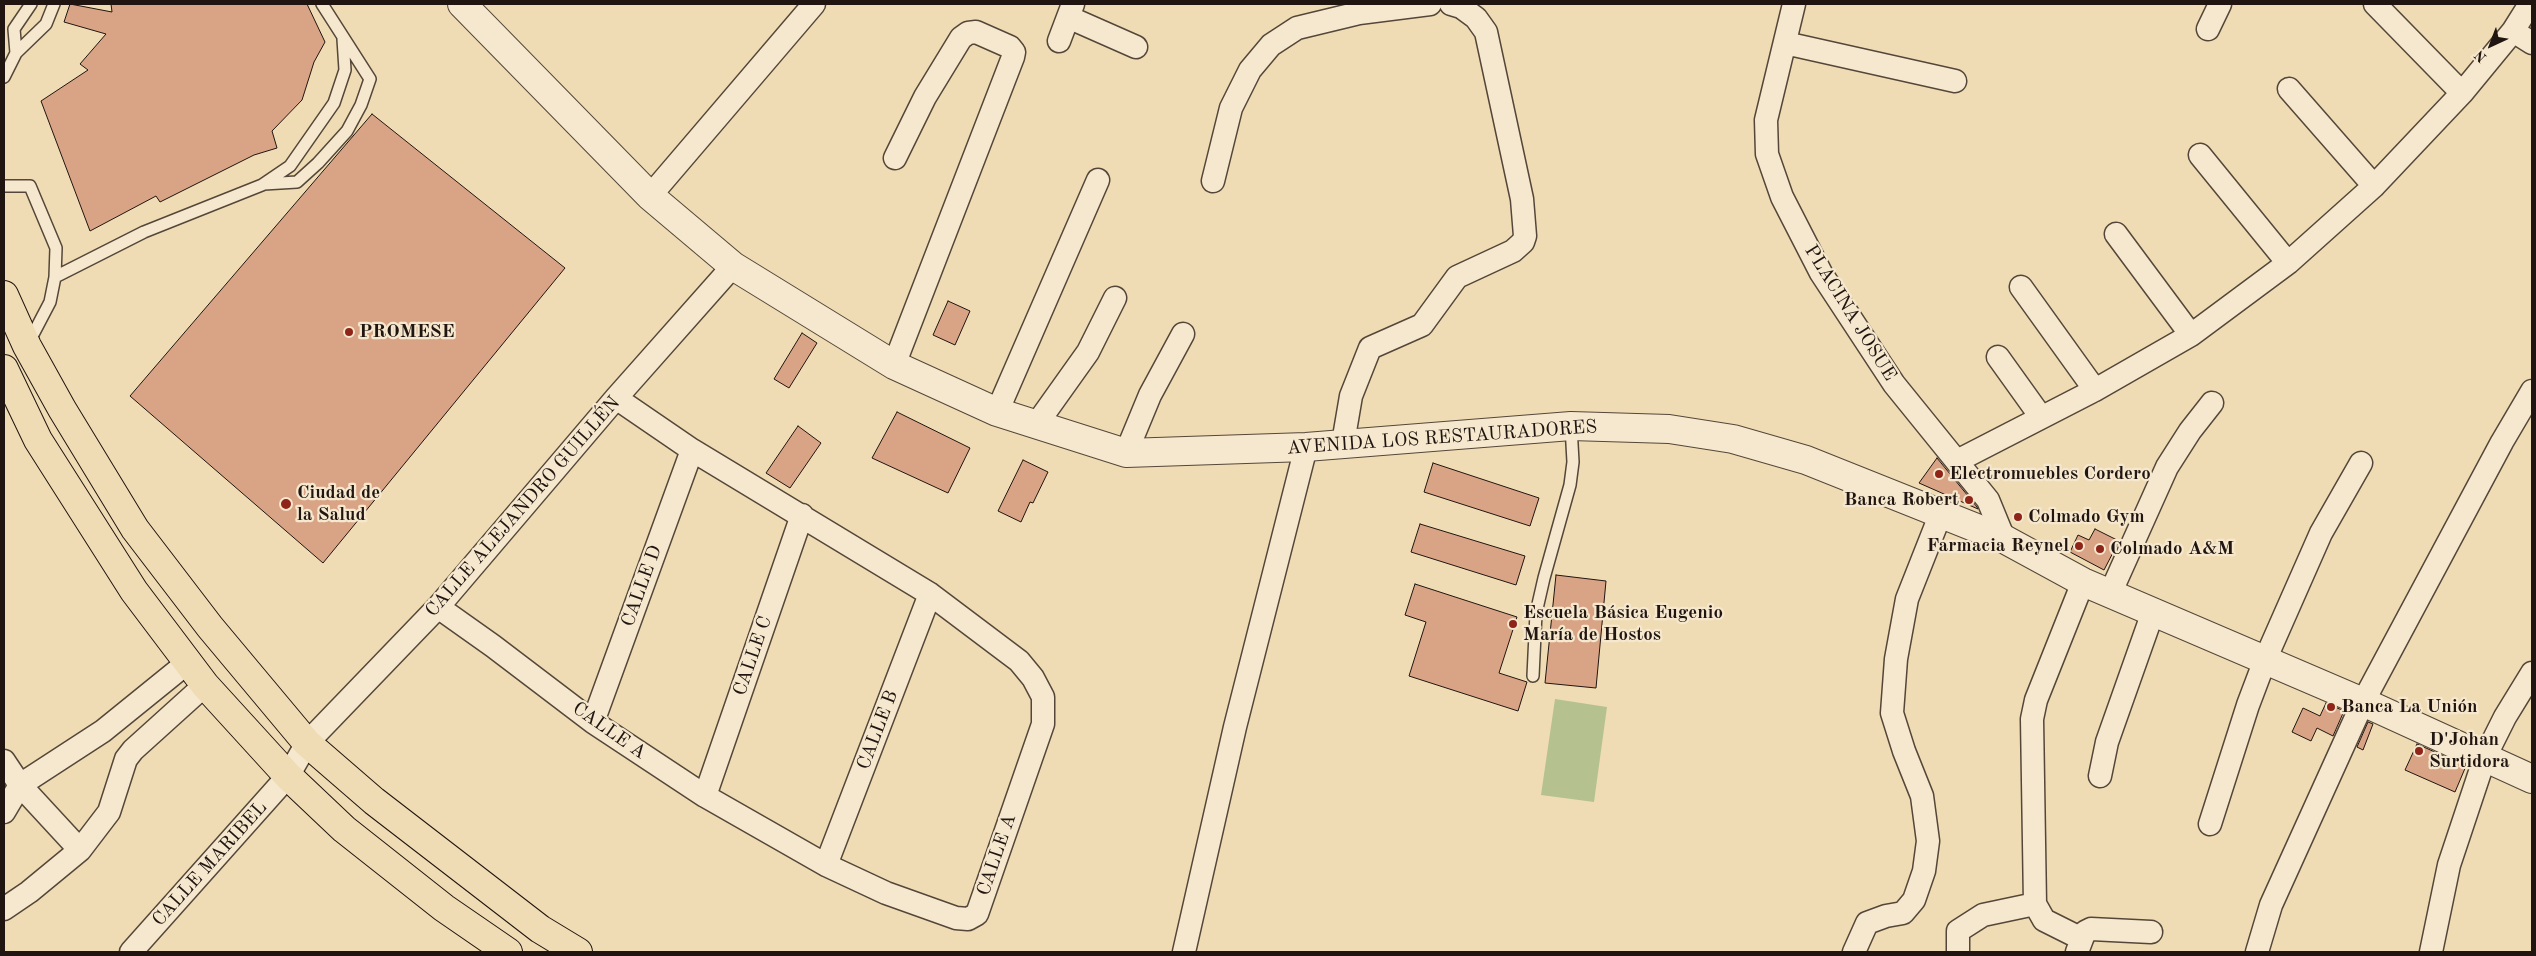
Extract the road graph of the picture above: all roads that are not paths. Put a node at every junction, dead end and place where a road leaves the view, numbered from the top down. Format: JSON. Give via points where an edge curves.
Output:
{"nodes":[{"id":1,"x":31,"y":4,"type":"edge"},
{"id":2,"x":54,"y":4,"type":"edge"},
{"id":3,"x":60,"y":4,"type":"edge"},
{"id":4,"x":322,"y":4,"type":"edge"},
{"id":5,"x":462,"y":4,"type":"edge"},
{"id":6,"x":814,"y":4,"type":"edge"},
{"id":7,"x":1430,"y":4,"type":"edge"},
{"id":8,"x":1451,"y":4,"type":"edge"},
{"id":9,"x":1794,"y":4,"type":"edge"},
{"id":10,"x":2220,"y":4,"type":"edge"},
{"id":11,"x":2375,"y":4,"type":"edge"},
{"id":12,"x":2530,"y":4,"type":"edge"},
{"id":13,"x":1358,"y":8,"type":"edge"},
{"id":14,"x":1071,"y":10,"type":"edge"},
{"id":15,"x":46,"y":24,"type":"junction"},
{"id":16,"x":2208,"y":29,"type":"dead end"},
{"id":17,"x":2513,"y":31,"type":"junction"},
{"id":18,"x":343,"y":39,"type":"junction"},
{"id":19,"x":1059,"y":41,"type":"dead end"},
{"id":20,"x":1785,"y":43,"type":"junction"},
{"id":21,"x":2532,"y":43,"type":"edge"},
{"id":22,"x":1136,"y":47,"type":"dead end"},
{"id":23,"x":16,"y":53,"type":"junction"},
{"id":24,"x":4,"y":77,"type":"edge"},
{"id":25,"x":1955,"y":81,"type":"dead end"},
{"id":26,"x":2290,"y":89,"type":"dead end"},
{"id":27,"x":2462,"y":93,"type":"junction"},
{"id":28,"x":2200,"y":155,"type":"dead end"},
{"id":29,"x":895,"y":158,"type":"dead end"},
{"id":30,"x":1098,"y":180,"type":"dead end"},
{"id":31,"x":1213,"y":181,"type":"dead end"},
{"id":32,"x":262,"y":184,"type":"junction"},
{"id":33,"x":4,"y":186,"type":"edge"},
{"id":34,"x":2374,"y":186,"type":"junction"},
{"id":35,"x":650,"y":196,"type":"junction"},
{"id":36,"x":2116,"y":234,"type":"dead end"},
{"id":37,"x":2288,"y":263,"type":"junction"},
{"id":38,"x":733,"y":266,"type":"junction"},
{"id":39,"x":55,"y":277,"type":"junction"},
{"id":40,"x":2021,"y":287,"type":"dead end"},
{"id":41,"x":4,"y":295,"type":"edge"},
{"id":42,"x":1115,"y":298,"type":"dead end"},
{"id":43,"x":1183,"y":334,"type":"dead end"},
{"id":44,"x":2191,"y":335,"type":"junction"},
{"id":45,"x":27,"y":346,"type":"junction"},
{"id":46,"x":1998,"y":357,"type":"dead end"},
{"id":47,"x":894,"y":365,"type":"junction"},
{"id":48,"x":4,"y":369,"type":"edge"},
{"id":49,"x":2095,"y":390,"type":"junction"},
{"id":50,"x":2532,"y":391,"type":"edge"},
{"id":51,"x":616,"y":398,"type":"junction"},
{"id":52,"x":2212,"y":404,"type":"dead end"},
{"id":53,"x":997,"y":412,"type":"junction"},
{"id":54,"x":2041,"y":417,"type":"junction"},
{"id":55,"x":1036,"y":425,"type":"junction"},
{"id":56,"x":1571,"y":426,"type":"junction"},
{"id":57,"x":1344,"y":443,"type":"junction"},
{"id":58,"x":1306,"y":447,"type":"junction"},
{"id":59,"x":692,"y":450,"type":"junction"},
{"id":60,"x":1126,"y":453,"type":"junction"},
{"id":61,"x":1957,"y":461,"type":"junction"},
{"id":62,"x":2361,"y":463,"type":"dead end"},
{"id":63,"x":1941,"y":513,"type":"junction"},
{"id":64,"x":802,"y":516,"type":"junction"},
{"id":65,"x":2004,"y":539,"type":"junction"},
{"id":66,"x":2083,"y":582,"type":"junction"},
{"id":67,"x":930,"y":594,"type":"junction"},
{"id":68,"x":2110,"y":594,"type":"junction"},
{"id":69,"x":438,"y":608,"type":"junction"},
{"id":70,"x":2153,"y":612,"type":"junction"},
{"id":71,"x":2265,"y":660,"type":"junction"},
{"id":72,"x":187,"y":662,"type":"junction"},
{"id":73,"x":2532,"y":673,"type":"edge"},
{"id":74,"x":1533,"y":676,"type":"dead end"},
{"id":75,"x":205,"y":686,"type":"junction"},
{"id":76,"x":2363,"y":702,"type":"junction"},
{"id":77,"x":593,"y":722,"type":"junction"},
{"id":78,"x":307,"y":743,"type":"junction"},
{"id":79,"x":2485,"y":757,"type":"junction"},
{"id":80,"x":4,"y":761,"type":"edge"},
{"id":81,"x":288,"y":776,"type":"junction"},
{"id":82,"x":2100,"y":776,"type":"dead end"},
{"id":83,"x":2532,"y":779,"type":"edge"},
{"id":84,"x":20,"y":785,"type":"junction"},
{"id":85,"x":705,"y":796,"type":"junction"},
{"id":86,"x":4,"y":812,"type":"edge"},
{"id":87,"x":2210,"y":824,"type":"dead end"},
{"id":88,"x":80,"y":850,"type":"junction"},
{"id":89,"x":826,"y":866,"type":"junction"},
{"id":90,"x":2035,"y":904,"type":"junction"},
{"id":91,"x":4,"y":909,"type":"edge"},
{"id":92,"x":2151,"y":932,"type":"dead end"},
{"id":93,"x":2080,"y":946,"type":"edge"},
{"id":94,"x":131,"y":952,"type":"edge"},
{"id":95,"x":508,"y":952,"type":"edge"},
{"id":96,"x":578,"y":952,"type":"edge"},
{"id":97,"x":1184,"y":952,"type":"edge"},
{"id":98,"x":1854,"y":952,"type":"edge"},
{"id":99,"x":1958,"y":952,"type":"edge"},
{"id":100,"x":2257,"y":952,"type":"edge"},
{"id":101,"x":2431,"y":952,"type":"edge"}],
"edges":[{"from":1,"to":23,"type":"lane","via":[[14,29]]},
{"from":2,"to":15,"type":"lane"},
{"from":3,"to":15,"type":"lane"},
{"from":4,"to":18,"type":"lane"},
{"from":5,"to":35,"type":"street","name":"AVENIDA LOS RESTAURADORES"},
{"from":6,"to":35,"type":"street"},
{"from":7,"to":13,"type":"street"},
{"from":8,"to":57,"type":"street","via":[[1476,18],[1486,32],[1522,199],[1525,236],[1513,251],[1457,277],[1422,325],[1370,348],[1351,396]]},
{"from":9,"to":20,"type":"street","name":"PLACINA JOSUE"},
{"from":10,"to":16,"type":"street"},
{"from":11,"to":27,"type":"street"},
{"from":12,"to":17,"type":"street"},
{"from":13,"to":31,"type":"street","via":[[1297,28],[1271,45],[1250,70],[1231,108]]},
{"from":14,"to":19,"type":"street"},
{"from":14,"to":22,"type":"street"},
{"from":15,"to":23,"type":"lane"},
{"from":17,"to":21,"type":"street"},
{"from":17,"to":27,"type":"street"},
{"from":18,"to":32,"type":"lane","via":[[345,70],[334,103],[290,166]]},
{"from":18,"to":32,"type":"lane","via":[[370,79],[347,131],[297,182]]},
{"from":20,"to":25,"type":"street"},
{"from":20,"to":61,"type":"street","name":"PLACINA JOSUE","via":[[1766,120],[1767,154],[1782,197],[1831,289],[1894,384]]},
{"from":23,"to":24,"type":"lane"},
{"from":26,"to":34,"type":"street"},
{"from":27,"to":34,"type":"street"},
{"from":28,"to":37,"type":"street"},
{"from":29,"to":47,"type":"street","via":[[924,97],[961,38],[976,32],[1010,47],[1014,57]]},
{"from":30,"to":53,"type":"street"},
{"from":32,"to":39,"type":"lane","via":[[144,232]]},
{"from":33,"to":39,"type":"lane","via":[[30,186],[56,248]]},
{"from":34,"to":37,"type":"street"},
{"from":35,"to":38,"type":"street","name":"AVENIDA LOS RESTAURADORES"},
{"from":36,"to":44,"type":"street"},
{"from":37,"to":44,"type":"street"},
{"from":38,"to":47,"type":"street","name":"AVENIDA LOS RESTAURADORES"},
{"from":38,"to":51,"type":"street","name":"CALLE ALEJANDRO GUILLÉN"},
{"from":39,"to":45,"type":"lane","via":[[50,302]]},
{"from":40,"to":49,"type":"street"},
{"from":41,"to":45,"type":"main road"},
{"from":42,"to":55,"type":"street","via":[[1088,352]]},
{"from":43,"to":60,"type":"street","via":[[1150,394]]},
{"from":44,"to":49,"type":"street"},
{"from":45,"to":78,"type":"main road","via":[[135,529],[210,627]]},
{"from":46,"to":54,"type":"street"},
{"from":47,"to":53,"type":"street","name":"AVENIDA LOS RESTAURADORES"},
{"from":48,"to":72,"type":"main road","via":[[38,440],[134,591]]},
{"from":49,"to":54,"type":"street"},
{"from":50,"to":76,"type":"street"},
{"from":51,"to":59,"type":"street","name":"CALLE A"},
{"from":51,"to":69,"type":"street","name":"CALLE ALEJANDRO GUILLÉN"},
{"from":52,"to":68,"type":"street","via":[[2167,467]]},
{"from":53,"to":55,"type":"street","name":"AVENIDA LOS RESTAURADORES"},
{"from":54,"to":61,"type":"street"},
{"from":55,"to":60,"type":"street","name":"AVENIDA LOS RESTAURADORES"},
{"from":56,"to":57,"type":"street","name":"AVENIDA LOS RESTAURADORES"},
{"from":56,"to":63,"type":"street","name":"AVENIDA LOS RESTAURADORES","via":[[1668,429],[1733,439],[1806,460]]},
{"from":56,"to":74,"type":"lane","via":[[1573,462],[1570,485],[1536,613]]},
{"from":57,"to":58,"type":"street","name":"AVENIDA LOS RESTAURADORES"},
{"from":58,"to":60,"type":"street","name":"AVENIDA LOS RESTAURADORES"},
{"from":58,"to":97,"type":"street","via":[[1235,727]]},
{"from":59,"to":64,"type":"street","name":"CALLE A"},
{"from":59,"to":77,"type":"street","name":"CALLE D"},
{"from":61,"to":65,"type":"street","name":"PLACINA JOSUE","via":[[1988,500]]},
{"from":62,"to":71,"type":"street","via":[[2321,534]]},
{"from":63,"to":65,"type":"street","name":"AVENIDA LOS RESTAURADORES"},
{"from":63,"to":98,"type":"street","via":[[1907,598],[1896,659],[1892,713],[1922,796],[1928,841],[1924,871],[1914,900],[1903,913],[1867,923]]},
{"from":64,"to":67,"type":"street","name":"CALLE A"},
{"from":64,"to":85,"type":"street","name":"CALLE C"},
{"from":65,"to":66,"type":"street","name":"AVENIDA LOS RESTAURADORES"},
{"from":66,"to":68,"type":"street","name":"AVENIDA LOS RESTAURADORES"},
{"from":66,"to":90,"type":"street","via":[[2033,709]]},
{"from":67,"to":89,"type":"street","name":"CALLE B"},
{"from":67,"to":89,"type":"street","name":"CALLE A","via":[[1019,661],[1034,678],[1043,697],[1043,724],[977,914],[968,919],[956,918],[886,893]]},
{"from":68,"to":70,"type":"street","name":"AVENIDA LOS RESTAURADORES"},
{"from":69,"to":77,"type":"street","name":"CALLE A"},
{"from":69,"to":78,"type":"street","name":"CALLE ALEJANDRO GUILLÉN"},
{"from":70,"to":71,"type":"street","name":"AVENIDA LOS RESTAURADORES"},
{"from":70,"to":82,"type":"street","via":[[2107,742]]},
{"from":71,"to":76,"type":"street","name":"AVENIDA LOS RESTAURADORES"},
{"from":71,"to":87,"type":"street"},
{"from":72,"to":75,"type":"main road"},
{"from":72,"to":84,"type":"street","via":[[103,731]]},
{"from":73,"to":79,"type":"street"},
{"from":75,"to":81,"type":"main road"},
{"from":75,"to":88,"type":"street","via":[[126,759],[109,812]]},
{"from":76,"to":79,"type":"street","name":"AVENIDA LOS RESTAURADORES"},
{"from":76,"to":100,"type":"street","via":[[2271,904]]},
{"from":77,"to":85,"type":"street","name":"CALLE A"},
{"from":78,"to":81,"type":"street","name":"CALLE ALEJANDRO GUILLÉN"},
{"from":78,"to":96,"type":"main road","via":[[374,801],[540,929]]},
{"from":79,"to":83,"type":"street","name":"AVENIDA LOS RESTAURADORES"},
{"from":79,"to":101,"type":"street","via":[[2449,865]]},
{"from":80,"to":84,"type":"street"},
{"from":81,"to":94,"type":"street","name":"CALLE MARIBEL"},
{"from":81,"to":95,"type":"main road","via":[[344,829],[444,908]]},
{"from":84,"to":86,"type":"street"},
{"from":84,"to":88,"type":"street"},
{"from":85,"to":89,"type":"street","name":"CALLE A"},
{"from":88,"to":91,"type":"street"},
{"from":90,"to":93,"type":"street","via":[[2044,920]]},
{"from":90,"to":99,"type":"street","via":[[1983,915],[1958,931]]},
{"from":92,"to":93,"type":"street","via":[[2091,929],[2086,932]]}]}
